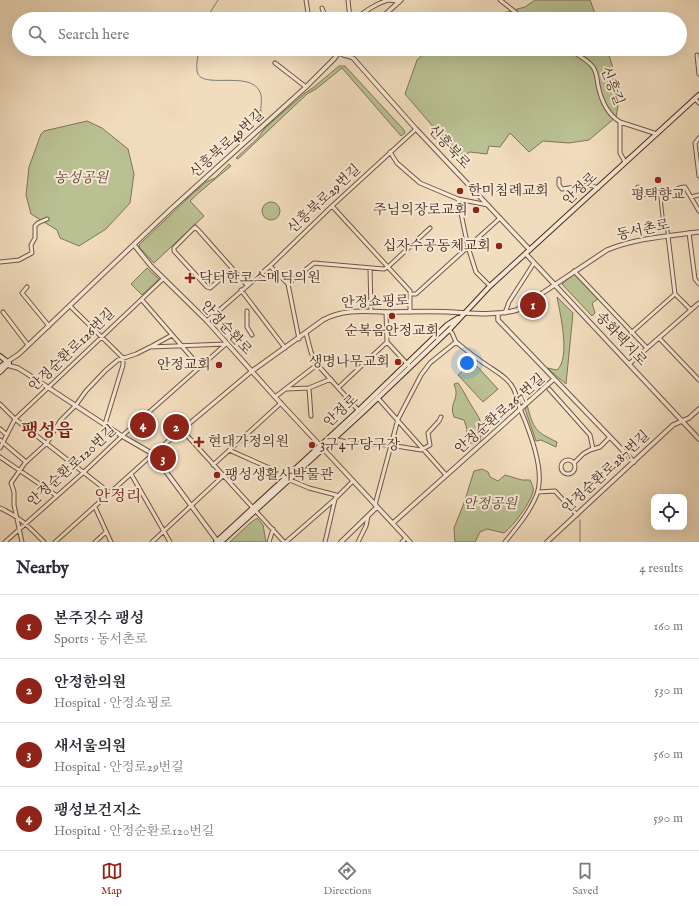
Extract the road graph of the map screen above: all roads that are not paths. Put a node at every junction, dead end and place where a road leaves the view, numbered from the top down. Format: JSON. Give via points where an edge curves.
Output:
{"nodes":[{"id":1,"x":306,"y":0,"type":"edge"},
{"id":2,"x":348,"y":0,"type":"edge"},
{"id":3,"x":378,"y":0,"type":"edge"},
{"id":4,"x":500,"y":0,"type":"edge"},
{"id":5,"x":400,"y":1,"type":"edge"},
{"id":6,"x":381,"y":3,"type":"junction"},
{"id":7,"x":322,"y":8,"type":"dead end"},
{"id":8,"x":308,"y":12,"type":"edge"},
{"id":9,"x":323,"y":12,"type":"edge"},
{"id":10,"x":349,"y":12,"type":"edge"},
{"id":11,"x":364,"y":12,"type":"edge"},
{"id":12,"x":388,"y":12,"type":"edge"},
{"id":13,"x":515,"y":12,"type":"edge"},
{"id":14,"x":697,"y":55,"type":"dead end"},
{"id":15,"x":336,"y":56,"type":"edge"},
{"id":16,"x":346,"y":56,"type":"joint"},
{"id":17,"x":580,"y":56,"type":"edge"},
{"id":18,"x":353,"y":58,"type":"joint"},
{"id":19,"x":334,"y":59,"type":"junction"},
{"id":20,"x":275,"y":63,"type":"dead end"},
{"id":21,"x":699,"y":74,"type":"edge"},
{"id":22,"x":306,"y":87,"type":"junction"},
{"id":23,"x":697,"y":97,"type":"edge"},
{"id":24,"x":699,"y":103,"type":"edge"},
{"id":25,"x":620,"y":122,"type":"junction"},
{"id":26,"x":416,"y":129,"type":"junction"},
{"id":27,"x":657,"y":134,"type":"junction"},
{"id":28,"x":699,"y":138,"type":"edge"},
{"id":29,"x":390,"y":152,"type":"junction"},
{"id":30,"x":626,"y":162,"type":"junction"},
{"id":31,"x":699,"y":176,"type":"edge"},
{"id":32,"x":559,"y":179,"type":"dead end"},
{"id":33,"x":638,"y":187,"type":"dead end"},
{"id":34,"x":598,"y":188,"type":"junction"},
{"id":35,"x":660,"y":193,"type":"junction"},
{"id":36,"x":699,"y":194,"type":"edge"},
{"id":37,"x":691,"y":196,"type":"junction"},
{"id":38,"x":458,"y":199,"type":"junction"},
{"id":39,"x":488,"y":205,"type":"junction"},
{"id":40,"x":332,"y":206,"type":"junction"},
{"id":41,"x":699,"y":211,"type":"edge"},
{"id":42,"x":500,"y":218,"type":"junction"},
{"id":43,"x":47,"y":219,"type":"dead end"},
{"id":44,"x":430,"y":228,"type":"dead end"},
{"id":45,"x":699,"y":232,"type":"edge"},
{"id":46,"x":689,"y":233,"type":"junction"},
{"id":47,"x":668,"y":236,"type":"junction"},
{"id":48,"x":134,"y":245,"type":"junction"},
{"id":49,"x":468,"y":247,"type":"junction"},
{"id":50,"x":530,"y":250,"type":"junction"},
{"id":51,"x":526,"y":254,"type":"junction"},
{"id":52,"x":0,"y":262,"type":"edge"},
{"id":53,"x":534,"y":263,"type":"junction"},
{"id":54,"x":270,"y":266,"type":"junction"},
{"id":55,"x":388,"y":267,"type":"junction"},
{"id":56,"x":370,"y":268,"type":"junction"},
{"id":57,"x":232,"y":269,"type":"junction"},
{"id":58,"x":574,"y":271,"type":"junction"},
{"id":59,"x":164,"y":279,"type":"junction"},
{"id":60,"x":288,"y":284,"type":"junction"},
{"id":61,"x":699,"y":284,"type":"edge"},
{"id":62,"x":247,"y":285,"type":"junction"},
{"id":63,"x":555,"y":285,"type":"junction"},
{"id":64,"x":490,"y":286,"type":"junction"},
{"id":65,"x":27,"y":287,"type":"dead end"},
{"id":66,"x":242,"y":290,"type":"junction"},
{"id":67,"x":410,"y":294,"type":"junction"},
{"id":68,"x":675,"y":294,"type":"junction"},
{"id":69,"x":142,"y":300,"type":"junction"},
{"id":70,"x":699,"y":303,"type":"edge"},
{"id":71,"x":526,"y":304,"type":"junction"},
{"id":72,"x":70,"y":306,"type":"junction"},
{"id":73,"x":691,"y":310,"type":"junction"},
{"id":74,"x":247,"y":311,"type":"dead end"},
{"id":75,"x":371,"y":311,"type":"junction"},
{"id":76,"x":3,"y":312,"type":"dead end"},
{"id":77,"x":386,"y":312,"type":"junction"},
{"id":78,"x":410,"y":312,"type":"junction"},
{"id":79,"x":535,"y":312,"type":"dead end"},
{"id":80,"x":464,"y":313,"type":"junction"},
{"id":81,"x":498,"y":313,"type":"junction"},
{"id":82,"x":505,"y":313,"type":"junction"},
{"id":83,"x":207,"y":321,"type":"junction"},
{"id":84,"x":49,"y":326,"type":"junction"},
{"id":85,"x":449,"y":330,"type":"junction"},
{"id":86,"x":631,"y":332,"type":"junction"},
{"id":87,"x":306,"y":333,"type":"junction"},
{"id":88,"x":172,"y":335,"type":"junction"},
{"id":89,"x":252,"y":335,"type":"dead end"},
{"id":90,"x":101,"y":337,"type":"junction"},
{"id":91,"x":659,"y":338,"type":"junction"},
{"id":92,"x":298,"y":339,"type":"junction"},
{"id":93,"x":387,"y":342,"type":"junction"},
{"id":94,"x":456,"y":342,"type":"junction"},
{"id":95,"x":226,"y":344,"type":"junction"},
{"id":96,"x":28,"y":345,"type":"junction"},
{"id":97,"x":150,"y":347,"type":"junction"},
{"id":98,"x":182,"y":347,"type":"junction"},
{"id":99,"x":285,"y":348,"type":"junction"},
{"id":100,"x":647,"y":348,"type":"junction"},
{"id":101,"x":0,"y":356,"type":"edge"},
{"id":102,"x":123,"y":358,"type":"junction"},
{"id":103,"x":4,"y":364,"type":"edge"},
{"id":104,"x":318,"y":364,"type":"junction"},
{"id":105,"x":629,"y":364,"type":"junction"},
{"id":106,"x":408,"y":365,"type":"junction"},
{"id":107,"x":200,"y":368,"type":"junction"},
{"id":108,"x":252,"y":371,"type":"junction"},
{"id":109,"x":0,"y":372,"type":"edge"},
{"id":110,"x":331,"y":379,"type":"junction"},
{"id":111,"x":554,"y":379,"type":"junction"},
{"id":112,"x":699,"y":380,"type":"edge"},
{"id":113,"x":339,"y":387,"type":"junction"},
{"id":114,"x":48,"y":388,"type":"junction"},
{"id":115,"x":309,"y":388,"type":"junction"},
{"id":116,"x":285,"y":389,"type":"junction"},
{"id":117,"x":549,"y":389,"type":"dead end"},
{"id":118,"x":376,"y":396,"type":"junction"},
{"id":119,"x":275,"y":397,"type":"junction"},
{"id":120,"x":281,"y":403,"type":"junction"},
{"id":121,"x":0,"y":404,"type":"edge"},
{"id":122,"x":76,"y":405,"type":"junction"},
{"id":123,"x":520,"y":409,"type":"junction"},
{"id":124,"x":699,"y":409,"type":"edge"},
{"id":125,"x":360,"y":412,"type":"junction"},
{"id":126,"x":311,"y":416,"type":"dead end"},
{"id":127,"x":441,"y":417,"type":"dead end"},
{"id":128,"x":15,"y":419,"type":"junction"},
{"id":129,"x":398,"y":420,"type":"junction"},
{"id":130,"x":682,"y":421,"type":"junction"},
{"id":131,"x":105,"y":424,"type":"junction"},
{"id":132,"x":0,"y":429,"type":"edge"},
{"id":133,"x":182,"y":430,"type":"junction"},
{"id":134,"x":7,"y":435,"type":"junction"},
{"id":135,"x":122,"y":436,"type":"junction"},
{"id":136,"x":610,"y":437,"type":"junction"},
{"id":137,"x":332,"y":438,"type":"junction"},
{"id":138,"x":699,"y":439,"type":"edge"},
{"id":139,"x":1,"y":441,"type":"edge"},
{"id":140,"x":47,"y":443,"type":"junction"},
{"id":141,"x":390,"y":445,"type":"junction"},
{"id":142,"x":322,"y":447,"type":"junction"},
{"id":143,"x":0,"y":448,"type":"edge"},
{"id":144,"x":424,"y":449,"type":"junction"},
{"id":145,"x":593,"y":449,"type":"junction"},
{"id":146,"x":229,"y":450,"type":"junction"},
{"id":147,"x":153,"y":454,"type":"junction"},
{"id":148,"x":0,"y":457,"type":"edge"},
{"id":149,"x":26,"y":462,"type":"junction"},
{"id":150,"x":634,"y":462,"type":"junction"},
{"id":151,"x":574,"y":463,"type":"junction"},
{"id":152,"x":213,"y":464,"type":"junction"},
{"id":153,"x":19,"y":470,"type":"junction"},
{"id":154,"x":84,"y":472,"type":"junction"},
{"id":155,"x":131,"y":474,"type":"junction"},
{"id":156,"x":446,"y":475,"type":"junction"},
{"id":157,"x":224,"y":476,"type":"junction"},
{"id":158,"x":287,"y":479,"type":"junction"},
{"id":159,"x":353,"y":481,"type":"junction"},
{"id":160,"x":538,"y":492,"type":"junction"},
{"id":161,"x":110,"y":493,"type":"junction"},
{"id":162,"x":57,"y":496,"type":"junction"},
{"id":163,"x":334,"y":500,"type":"junction"},
{"id":164,"x":191,"y":506,"type":"junction"},
{"id":165,"x":376,"y":506,"type":"junction"},
{"id":166,"x":95,"y":507,"type":"junction"},
{"id":167,"x":0,"y":508,"type":"edge"},
{"id":168,"x":254,"y":509,"type":"junction"},
{"id":169,"x":577,"y":514,"type":"junction"},
{"id":170,"x":368,"y":516,"type":"junction"},
{"id":171,"x":16,"y":517,"type":"junction"},
{"id":172,"x":26,"y":523,"type":"junction"},
{"id":173,"x":393,"y":523,"type":"junction"},
{"id":174,"x":272,"y":529,"type":"junction"},
{"id":175,"x":19,"y":530,"type":"junction"},
{"id":176,"x":163,"y":531,"type":"junction"},
{"id":177,"x":106,"y":532,"type":"junction"},
{"id":178,"x":406,"y":538,"type":"junction"},
{"id":179,"x":5,"y":542,"type":"edge"},
{"id":180,"x":22,"y":542,"type":"edge"},
{"id":181,"x":44,"y":542,"type":"edge"},
{"id":182,"x":55,"y":542,"type":"edge"},
{"id":183,"x":95,"y":542,"type":"edge"},
{"id":184,"x":111,"y":542,"type":"edge"},
{"id":185,"x":152,"y":542,"type":"edge"},
{"id":186,"x":170,"y":542,"type":"edge"},
{"id":187,"x":218,"y":542,"type":"edge"},
{"id":188,"x":269,"y":542,"type":"edge"},
{"id":189,"x":285,"y":542,"type":"edge"},
{"id":190,"x":325,"y":542,"type":"edge"},
{"id":191,"x":341,"y":542,"type":"edge"},
{"id":192,"x":358,"y":542,"type":"edge"},
{"id":193,"x":402,"y":542,"type":"edge"},
{"id":194,"x":410,"y":542,"type":"edge"},
{"id":195,"x":505,"y":542,"type":"edge"},
{"id":196,"x":547,"y":542,"type":"edge"}],
"edges":[{"from":1,"to":8,"type":"street"},
{"from":2,"to":10,"type":"street"},
{"from":3,"to":6,"type":"street"},
{"from":4,"to":13,"type":"street"},
{"from":5,"to":6,"type":"street","via":[[390,0]]},
{"from":5,"to":12,"type":"street"},
{"from":6,"to":11,"type":"street"},
{"from":7,"to":9,"type":"street"},
{"from":14,"to":21,"type":"street"},
{"from":15,"to":19,"type":"street","name":"신흥북로49번길"},
{"from":16,"to":18,"type":"street"},
{"from":16,"to":19,"type":"street"},
{"from":17,"to":25,"type":"street","name":"신흥길","via":[[593,66],[604,106],[613,118]]},
{"from":18,"to":26,"type":"street","name":"신흥북로"},
{"from":19,"to":22,"type":"street","name":"신흥북로49번길"},
{"from":20,"to":22,"type":"street"},
{"from":22,"to":48,"type":"street","name":"신흥북로49번길"},
{"from":23,"to":24,"type":"street","name":"안정로"},
{"from":23,"to":27,"type":"main road","name":"안정로"},
{"from":25,"to":27,"type":"street"},
{"from":25,"to":30,"type":"street","name":"신흥길","via":[[620,153]]},
{"from":26,"to":29,"type":"street","name":"신흥북로29번길"},
{"from":26,"to":39,"type":"street","name":"신흥북로"},
{"from":27,"to":30,"type":"main road","name":"안정로"},
{"from":28,"to":31,"type":"street","via":[[695,143]]},
{"from":29,"to":38,"type":"street","via":[[396,164],[420,183]]},
{"from":29,"to":40,"type":"street","name":"신흥북로29번길"},
{"from":30,"to":34,"type":"main road","name":"안정로"},
{"from":32,"to":34,"type":"street","via":[[562,189],[590,185]]},
{"from":33,"to":35,"type":"street","via":[[640,193],[645,195]]},
{"from":34,"to":50,"type":"main road","name":"안정로"},
{"from":35,"to":37,"type":"street","via":[[685,187]]},
{"from":35,"to":47,"type":"street","via":[[663,221],[667,226]]},
{"from":36,"to":37,"type":"street"},
{"from":37,"to":41,"type":"street"},
{"from":38,"to":39,"type":"street"},
{"from":38,"to":49,"type":"street"},
{"from":39,"to":42,"type":"street","name":"신흥북로"},
{"from":40,"to":54,"type":"street","name":"신흥북로29번길"},
{"from":40,"to":55,"type":"street"},
{"from":42,"to":49,"type":"street"},
{"from":42,"to":50,"type":"street","name":"신흥북로"},
{"from":43,"to":52,"type":"street","via":[[35,226],[32,253],[19,260]]},
{"from":44,"to":55,"type":"street"},
{"from":45,"to":46,"type":"street","name":"동서촌로"},
{"from":46,"to":47,"type":"street","name":"동서촌로"},
{"from":46,"to":61,"type":"street","via":[[695,279]]},
{"from":47,"to":58,"type":"street","name":"동서촌로","via":[[621,244]]},
{"from":47,"to":68,"type":"street"},
{"from":48,"to":59,"type":"street","name":"안정순환로"},
{"from":48,"to":72,"type":"street"},
{"from":49,"to":64,"type":"street","via":[[476,272]]},
{"from":49,"to":67,"type":"street","via":[[416,294]]},
{"from":50,"to":51,"type":"main road","name":"안정로"},
{"from":51,"to":53,"type":"street","name":"송화택지로"},
{"from":51,"to":64,"type":"main road","name":"안정로"},
{"from":53,"to":63,"type":"street","name":"송화택지로"},
{"from":53,"to":82,"type":"street","via":[[508,302]]},
{"from":54,"to":60,"type":"street"},
{"from":54,"to":62,"type":"street","name":"신흥북로29번길"},
{"from":55,"to":56,"type":"street"},
{"from":55,"to":67,"type":"street"},
{"from":56,"to":60,"type":"street","via":[[314,263]]},
{"from":56,"to":75,"type":"street"},
{"from":57,"to":57,"type":"street","via":[[195,227],[174,248],[207,287],[210,288]]},
{"from":57,"to":62,"type":"street"},
{"from":58,"to":63,"type":"street","name":"동서촌로"},
{"from":58,"to":86,"type":"street"},
{"from":59,"to":69,"type":"street","name":"안정순환로126번길"},
{"from":59,"to":83,"type":"street","name":"안정순환로"},
{"from":60,"to":92,"type":"street"},
{"from":62,"to":66,"type":"street","name":"신흥북로29번길"},
{"from":63,"to":71,"type":"street","name":"동서촌로"},
{"from":63,"to":105,"type":"street","name":"송화택지로"},
{"from":64,"to":80,"type":"main road","name":"안정로"},
{"from":65,"to":84,"type":"street","via":[[22,293]]},
{"from":66,"to":83,"type":"street","name":"신흥북로29번길"},
{"from":66,"to":99,"type":"street"},
{"from":67,"to":78,"type":"street"},
{"from":68,"to":73,"type":"street"},
{"from":68,"to":86,"type":"street"},
{"from":69,"to":88,"type":"street"},
{"from":69,"to":90,"type":"street","name":"안정순환로126번길"},
{"from":70,"to":73,"type":"street"},
{"from":71,"to":79,"type":"street"},
{"from":71,"to":82,"type":"street","name":"동서촌로"},
{"from":72,"to":84,"type":"street"},
{"from":72,"to":90,"type":"street"},
{"from":73,"to":91,"type":"street"},
{"from":74,"to":89,"type":"street","via":[[247,327]]},
{"from":75,"to":77,"type":"street","name":"안정쇼핑로"},
{"from":75,"to":87,"type":"street","name":"안정쇼핑로","via":[[332,315]]},
{"from":76,"to":96,"type":"street"},
{"from":77,"to":78,"type":"street","name":"안정쇼핑로"},
{"from":77,"to":93,"type":"street"},
{"from":78,"to":80,"type":"street","name":"안정쇼핑로"},
{"from":80,"to":81,"type":"street","name":"동서촌로"},
{"from":80,"to":85,"type":"main road","name":"안정로"},
{"from":80,"to":106,"type":"main road","name":"안정로","via":[[447,325]]},
{"from":81,"to":82,"type":"street","name":"동서촌로"},
{"from":81,"to":111,"type":"street","via":[[498,320]]},
{"from":83,"to":95,"type":"street","name":"안정순환로"},
{"from":84,"to":96,"type":"street"},
{"from":85,"to":94,"type":"street"},
{"from":85,"to":106,"type":"main road","name":"안정로"},
{"from":86,"to":100,"type":"street"},
{"from":87,"to":92,"type":"street","name":"안정쇼핑로"},
{"from":87,"to":104,"type":"street","via":[[311,352]]},
{"from":88,"to":97,"type":"street"},
{"from":88,"to":98,"type":"street"},
{"from":90,"to":102,"type":"street"},
{"from":90,"to":114,"type":"street","name":"안정순환로126번길"},
{"from":91,"to":100,"type":"street"},
{"from":91,"to":112,"type":"street"},
{"from":92,"to":99,"type":"street","name":"안정쇼핑로"},
{"from":93,"to":106,"type":"street"},
{"from":93,"to":113,"type":"street"},
{"from":94,"to":123,"type":"street","via":[[506,379],[514,389]]},
{"from":94,"to":129,"type":"street","via":[[430,363],[421,375]]},
{"from":95,"to":98,"type":"street"},
{"from":95,"to":107,"type":"street","name":"안정순환로120번길"},
{"from":95,"to":108,"type":"street","name":"안정순환로"},
{"from":96,"to":103,"type":"street"},
{"from":97,"to":98,"type":"street"},
{"from":97,"to":102,"type":"street"},
{"from":98,"to":107,"type":"street"},
{"from":99,"to":108,"type":"street","name":"안정쇼핑로"},
{"from":100,"to":105,"type":"street"},
{"from":101,"to":103,"type":"main road"},
{"from":102,"to":122,"type":"street","via":[[106,370]]},
{"from":102,"to":131,"type":"street"},
{"from":103,"to":109,"type":"main road"},
{"from":103,"to":114,"type":"street","via":[[18,368]]},
{"from":104,"to":110,"type":"street"},
{"from":104,"to":116,"type":"street"},
{"from":105,"to":130,"type":"street","name":"송화택지로"},
{"from":106,"to":118,"type":"main road","name":"안정로"},
{"from":107,"to":135,"type":"street","name":"안정순환로120번길"},
{"from":108,"to":119,"type":"street","name":"안정순환로"},
{"from":108,"to":133,"type":"street","name":"안정쇼핑로"},
{"from":110,"to":113,"type":"street"},
{"from":110,"to":115,"type":"street"},
{"from":111,"to":123,"type":"street","name":"안정순환로267번길"},
{"from":111,"to":136,"type":"street","name":"안정순환로267번길"},
{"from":113,"to":125,"type":"street"},
{"from":114,"to":122,"type":"street"},
{"from":114,"to":128,"type":"street","name":"안정순환로126번길"},
{"from":115,"to":116,"type":"street"},
{"from":115,"to":126,"type":"street"},
{"from":116,"to":119,"type":"street"},
{"from":117,"to":145,"type":"street","via":[[590,435]]},
{"from":118,"to":125,"type":"main road","name":"안정로"},
{"from":118,"to":129,"type":"street"},
{"from":119,"to":120,"type":"street","name":"안정순환로"},
{"from":120,"to":142,"type":"street","name":"안정순환로"},
{"from":120,"to":146,"type":"street"},
{"from":121,"to":128,"type":"street"},
{"from":122,"to":131,"type":"street"},
{"from":122,"to":140,"type":"street"},
{"from":123,"to":156,"type":"street","name":"안정순환로267번길"},
{"from":123,"to":160,"type":"street","via":[[538,463]]},
{"from":124,"to":130,"type":"street","name":"안정순환로287번길"},
{"from":125,"to":137,"type":"main road","name":"안정로"},
{"from":127,"to":144,"type":"street","via":[[428,433],[430,445]]},
{"from":128,"to":134,"type":"street","name":"안정순환로126번길"},
{"from":128,"to":140,"type":"street"},
{"from":129,"to":141,"type":"street"},
{"from":129,"to":144,"type":"street"},
{"from":130,"to":138,"type":"street","name":"송화택지로"},
{"from":130,"to":150,"type":"street","name":"안정순환로287번길","via":[[674,425]]},
{"from":131,"to":135,"type":"street"},
{"from":132,"to":134,"type":"street"},
{"from":133,"to":147,"type":"street","name":"안정쇼핑로"},
{"from":133,"to":152,"type":"street"},
{"from":134,"to":139,"type":"street","name":"안정순환로126번길"},
{"from":135,"to":147,"type":"street"},
{"from":135,"to":154,"type":"street","name":"안정순환로120번길"},
{"from":136,"to":145,"type":"street","via":[[600,447]]},
{"from":136,"to":150,"type":"street","name":"안정순환로267번길"},
{"from":137,"to":141,"type":"street","via":[[352,443]]},
{"from":137,"to":142,"type":"main road","name":"안정로"},
{"from":139,"to":143,"type":"street","name":"안정순환로126번길"},
{"from":139,"to":149,"type":"street"},
{"from":140,"to":149,"type":"street"},
{"from":140,"to":154,"type":"street"},
{"from":141,"to":144,"type":"street"},
{"from":141,"to":165,"type":"street"},
{"from":142,"to":158,"type":"main road","name":"안정로"},
{"from":142,"to":159,"type":"street","name":"안정순환로"},
{"from":144,"to":156,"type":"street"},
{"from":145,"to":151,"type":"street","via":[[582,454]]},
{"from":146,"to":152,"type":"street"},
{"from":146,"to":158,"type":"street","via":[[274,470]]},
{"from":147,"to":155,"type":"street","name":"안정쇼핑로"},
{"from":147,"to":164,"type":"street"},
{"from":148,"to":153,"type":"street"},
{"from":149,"to":153,"type":"street"},
{"from":150,"to":169,"type":"street","name":"안정순환로287번길"},
{"from":151,"to":151,"type":"street","via":[[568,460],[563,462],[563,471],[571,473],[575,468]]},
{"from":152,"to":157,"type":"street"},
{"from":153,"to":162,"type":"street"},
{"from":153,"to":171,"type":"street","via":[[11,483]]},
{"from":154,"to":161,"type":"street"},
{"from":154,"to":162,"type":"street","name":"안정순환로120번길"},
{"from":155,"to":161,"type":"street","name":"안정쇼핑로"},
{"from":155,"to":176,"type":"street"},
{"from":156,"to":173,"type":"street","name":"안정순환로267번길"},
{"from":157,"to":164,"type":"street"},
{"from":157,"to":168,"type":"street"},
{"from":158,"to":163,"type":"street","via":[[309,488],[336,494]]},
{"from":158,"to":168,"type":"main road","name":"안정로"},
{"from":159,"to":163,"type":"street"},
{"from":159,"to":165,"type":"street","name":"안정순환로"},
{"from":160,"to":169,"type":"street","via":[[555,491]]},
{"from":160,"to":195,"type":"street","via":[[531,507]]},
{"from":161,"to":166,"type":"street","name":"안정쇼핑로"},
{"from":162,"to":172,"type":"street","name":"안정순환로120번길"},
{"from":163,"to":189,"type":"street"},
{"from":163,"to":190,"type":"street"},
{"from":164,"to":176,"type":"street"},
{"from":164,"to":187,"type":"street"},
{"from":165,"to":170,"type":"street"},
{"from":165,"to":173,"type":"street","name":"안정순환로"},
{"from":166,"to":177,"type":"street"},
{"from":166,"to":182,"type":"street","name":"안정쇼핑로"},
{"from":167,"to":171,"type":"street"},
{"from":168,"to":174,"type":"street"},
{"from":168,"to":187,"type":"main road","name":"안정로"},
{"from":169,"to":196,"type":"street","name":"안정순환로287번길"},
{"from":170,"to":191,"type":"street"},
{"from":170,"to":192,"type":"street"},
{"from":171,"to":172,"type":"street"},
{"from":171,"to":175,"type":"street"},
{"from":172,"to":175,"type":"street","name":"안정순환로120번길"},
{"from":172,"to":181,"type":"street"},
{"from":173,"to":178,"type":"street","name":"안정순환로"},
{"from":174,"to":188,"type":"street"},
{"from":174,"to":189,"type":"street"},
{"from":175,"to":179,"type":"street","name":"안정순환로120번길"},
{"from":175,"to":180,"type":"street"},
{"from":176,"to":185,"type":"street"},
{"from":176,"to":186,"type":"street"},
{"from":177,"to":183,"type":"street"},
{"from":177,"to":184,"type":"street"},
{"from":178,"to":193,"type":"street"},
{"from":178,"to":194,"type":"street","name":"안정순환로"}]}
